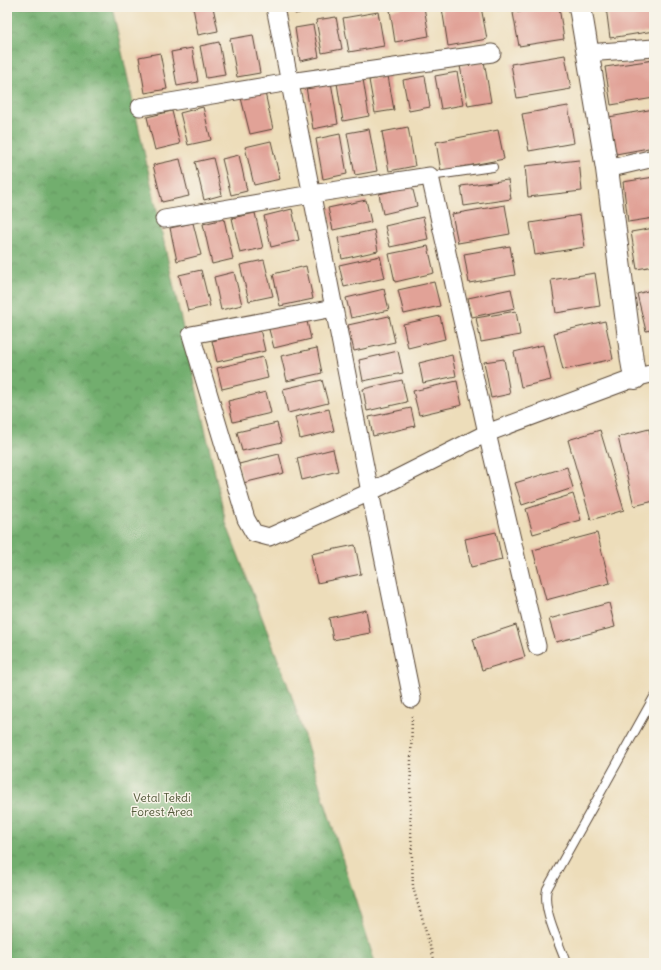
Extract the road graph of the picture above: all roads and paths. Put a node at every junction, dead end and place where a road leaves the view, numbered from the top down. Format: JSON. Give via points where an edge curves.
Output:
{"nodes":[{"id":1,"x":275,"y":7,"type":"edge"},
{"id":2,"x":580,"y":7,"type":"edge"},
{"id":3,"x":654,"y":48,"type":"edge"},
{"id":4,"x":492,"y":53,"type":"dead end"},
{"id":5,"x":587,"y":53,"type":"junction"},
{"id":6,"x":290,"y":82,"type":"junction"},
{"id":7,"x":140,"y":107,"type":"dead end"},
{"id":8,"x":654,"y":158,"type":"edge"},
{"id":9,"x":493,"y":167,"type":"dead end"},
{"id":10,"x":606,"y":169,"type":"junction"},
{"id":11,"x":430,"y":176,"type":"junction"},
{"id":12,"x":312,"y":194,"type":"junction"},
{"id":13,"x":164,"y":219,"type":"dead end"},
{"id":14,"x":334,"y":308,"type":"junction"},
{"id":15,"x":645,"y":376,"type":"edge"},
{"id":16,"x":487,"y":433,"type":"junction"},
{"id":17,"x":370,"y":492,"type":"junction"},
{"id":18,"x":537,"y":646,"type":"dead end"},
{"id":19,"x":654,"y":697,"type":"edge"},
{"id":20,"x":412,"y":699,"type":"joint"},
{"id":21,"x":435,"y":963,"type":"edge"},
{"id":22,"x":566,"y":963,"type":"edge"}],
"edges":[{"from":1,"to":6,"type":"street"},
{"from":2,"to":5,"type":"street"},
{"from":3,"to":5,"type":"street"},
{"from":4,"to":6,"type":"street"},
{"from":5,"to":10,"type":"street"},
{"from":6,"to":7,"type":"street"},
{"from":6,"to":12,"type":"street"},
{"from":8,"to":10,"type":"street"},
{"from":9,"to":11,"type":"lane"},
{"from":10,"to":15,"type":"street","via":[[632,361]]},
{"from":11,"to":12,"type":"street"},
{"from":11,"to":16,"type":"street"},
{"from":12,"to":13,"type":"street"},
{"from":12,"to":14,"type":"street"},
{"from":14,"to":17,"type":"street"},
{"from":14,"to":17,"type":"street","via":[[191,335],[246,519],[254,533],[269,537]]},
{"from":15,"to":16,"type":"street"},
{"from":16,"to":17,"type":"street"},
{"from":16,"to":18,"type":"street"},
{"from":17,"to":20,"type":"street"},
{"from":19,"to":22,"type":"lane","via":[[547,889],[547,909]]},
{"from":20,"to":21,"type":"path","via":[[410,803],[413,887]]}]}
